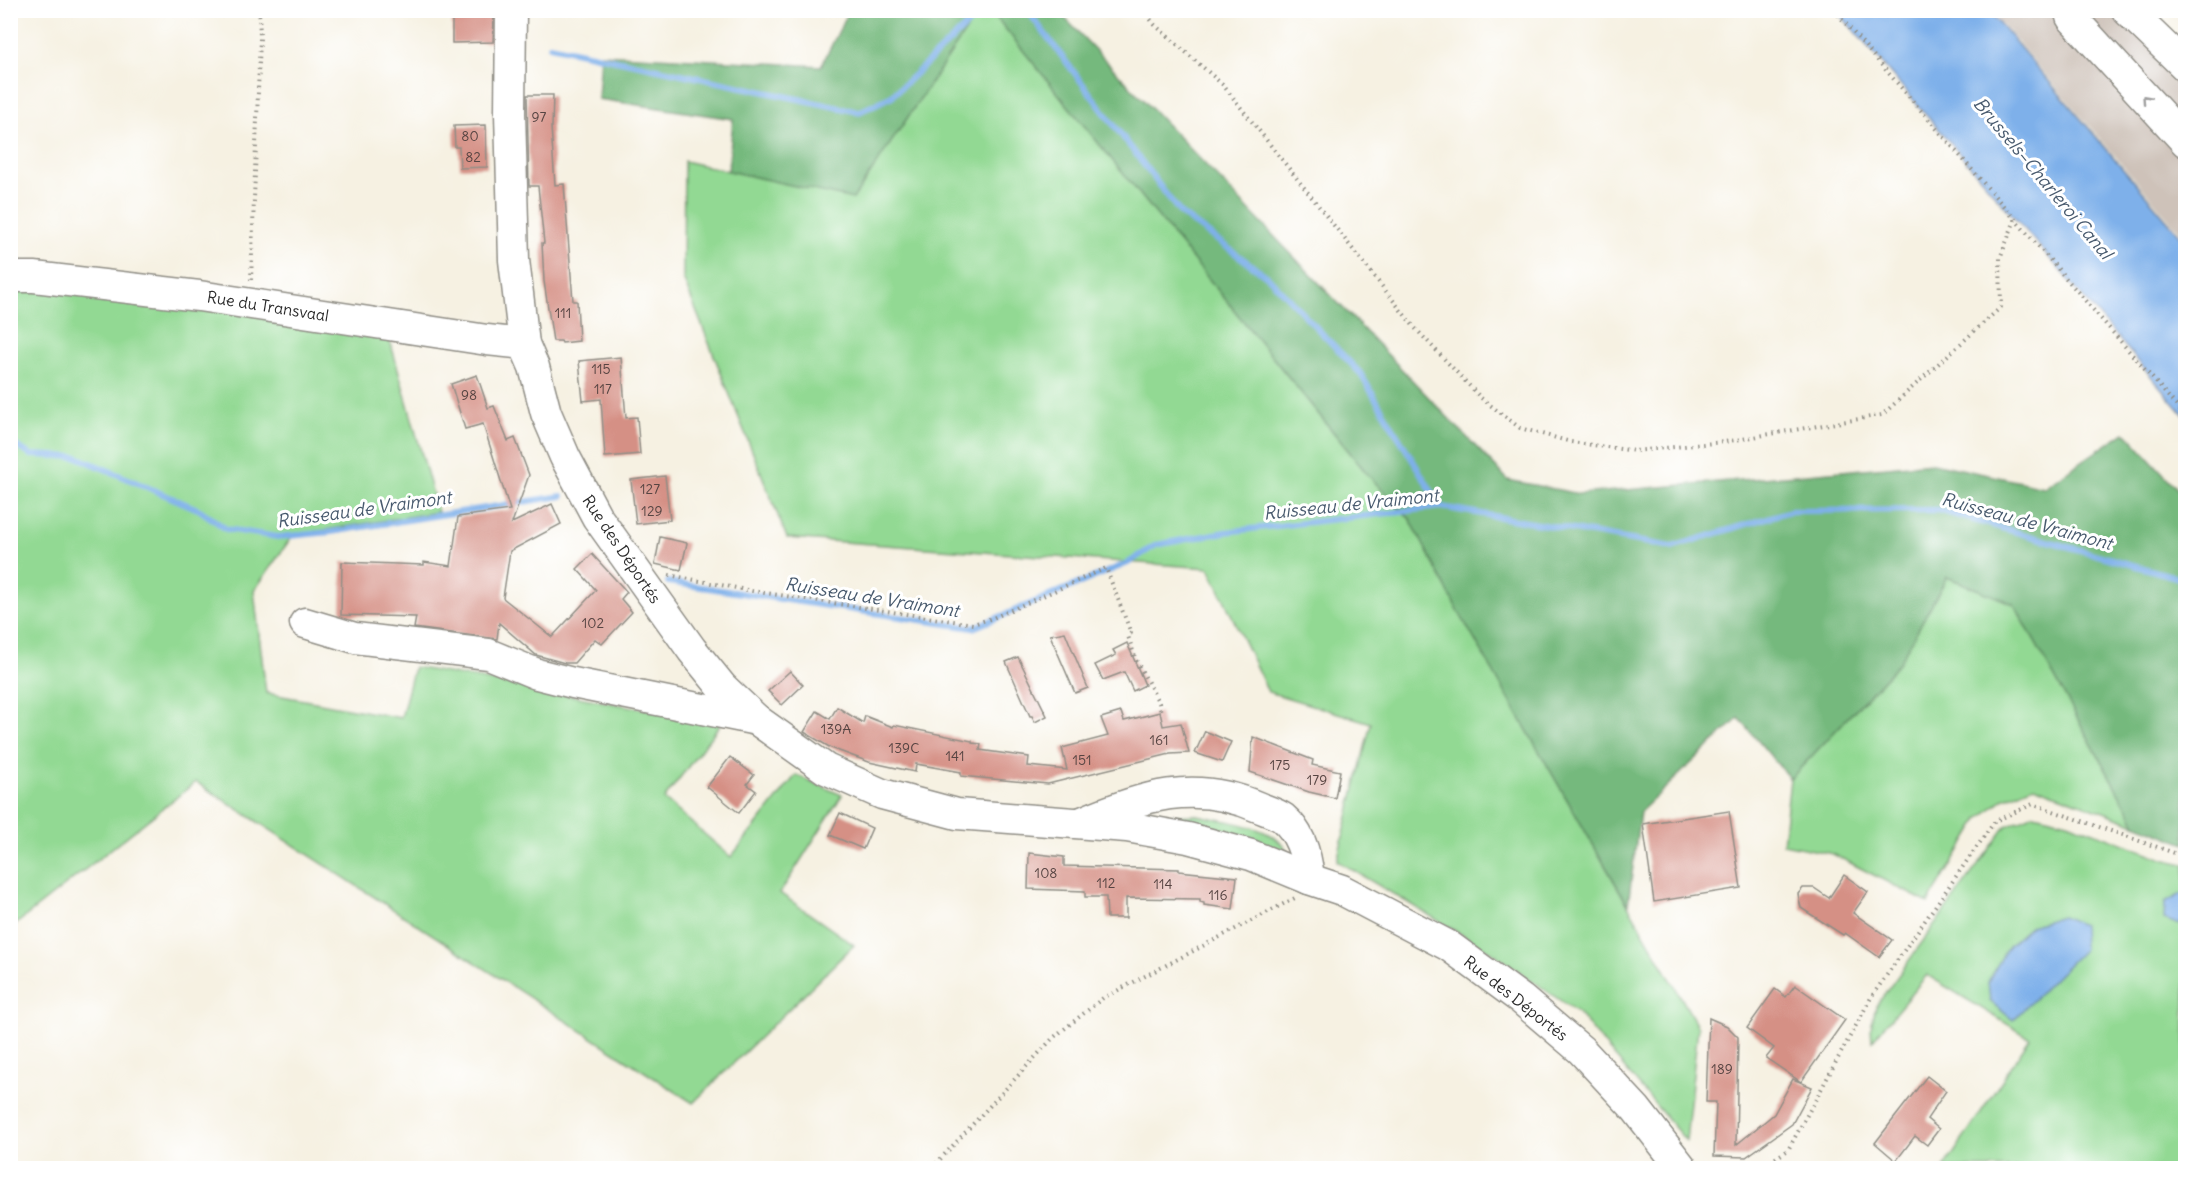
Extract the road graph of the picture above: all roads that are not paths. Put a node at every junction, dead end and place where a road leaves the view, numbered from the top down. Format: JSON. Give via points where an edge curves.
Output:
{"nodes":[{"id":1,"x":511,"y":10,"type":"edge"},
{"id":2,"x":2070,"y":10,"type":"edge"},
{"id":3,"x":2127,"y":10,"type":"edge"},
{"id":4,"x":2186,"y":67,"type":"edge"},
{"id":5,"x":2186,"y":142,"type":"edge"},
{"id":6,"x":10,"y":277,"type":"edge"},
{"id":7,"x":524,"y":344,"type":"junction"},
{"id":8,"x":305,"y":623,"type":"dead end"},
{"id":9,"x":757,"y":720,"type":"junction"},
{"id":10,"x":1079,"y":823,"type":"junction"},
{"id":11,"x":1309,"y":879,"type":"junction"},
{"id":12,"x":1682,"y":1168,"type":"edge"}],
"edges":[{"from":1,"to":7,"type":"street","name":"Rue des Déportés","via":[[514,260]]},
{"from":5,"to":2,"type":"street","one_way":true,"via":[[2071,17]]},
{"from":3,"to":4,"type":"street"},
{"from":6,"to":7,"type":"street","name":"Rue du Transvaal","via":[[140,289]]},
{"from":7,"to":9,"type":"street","name":"Rue des Déportés","via":[[546,412],[597,517],[692,650],[722,687]]},
{"from":8,"to":9,"type":"street","via":[[355,638],[488,654],[537,674],[573,683]]},
{"from":9,"to":10,"type":"street","name":"Rue des Déportés","via":[[826,769],[882,794],[957,814]]},
{"from":10,"to":11,"type":"street","name":"Rue des Déportés","via":[[1188,838],[1251,855]]},
{"from":10,"to":11,"type":"street","name":"Rue des Déportés","via":[[1140,800],[1180,792],[1236,797],[1282,818],[1298,836],[1307,859]]},
{"from":11,"to":12,"type":"street","name":"Rue des Déportés","via":[[1342,890],[1449,946],[1521,999],[1581,1050],[1636,1109]]}]}
